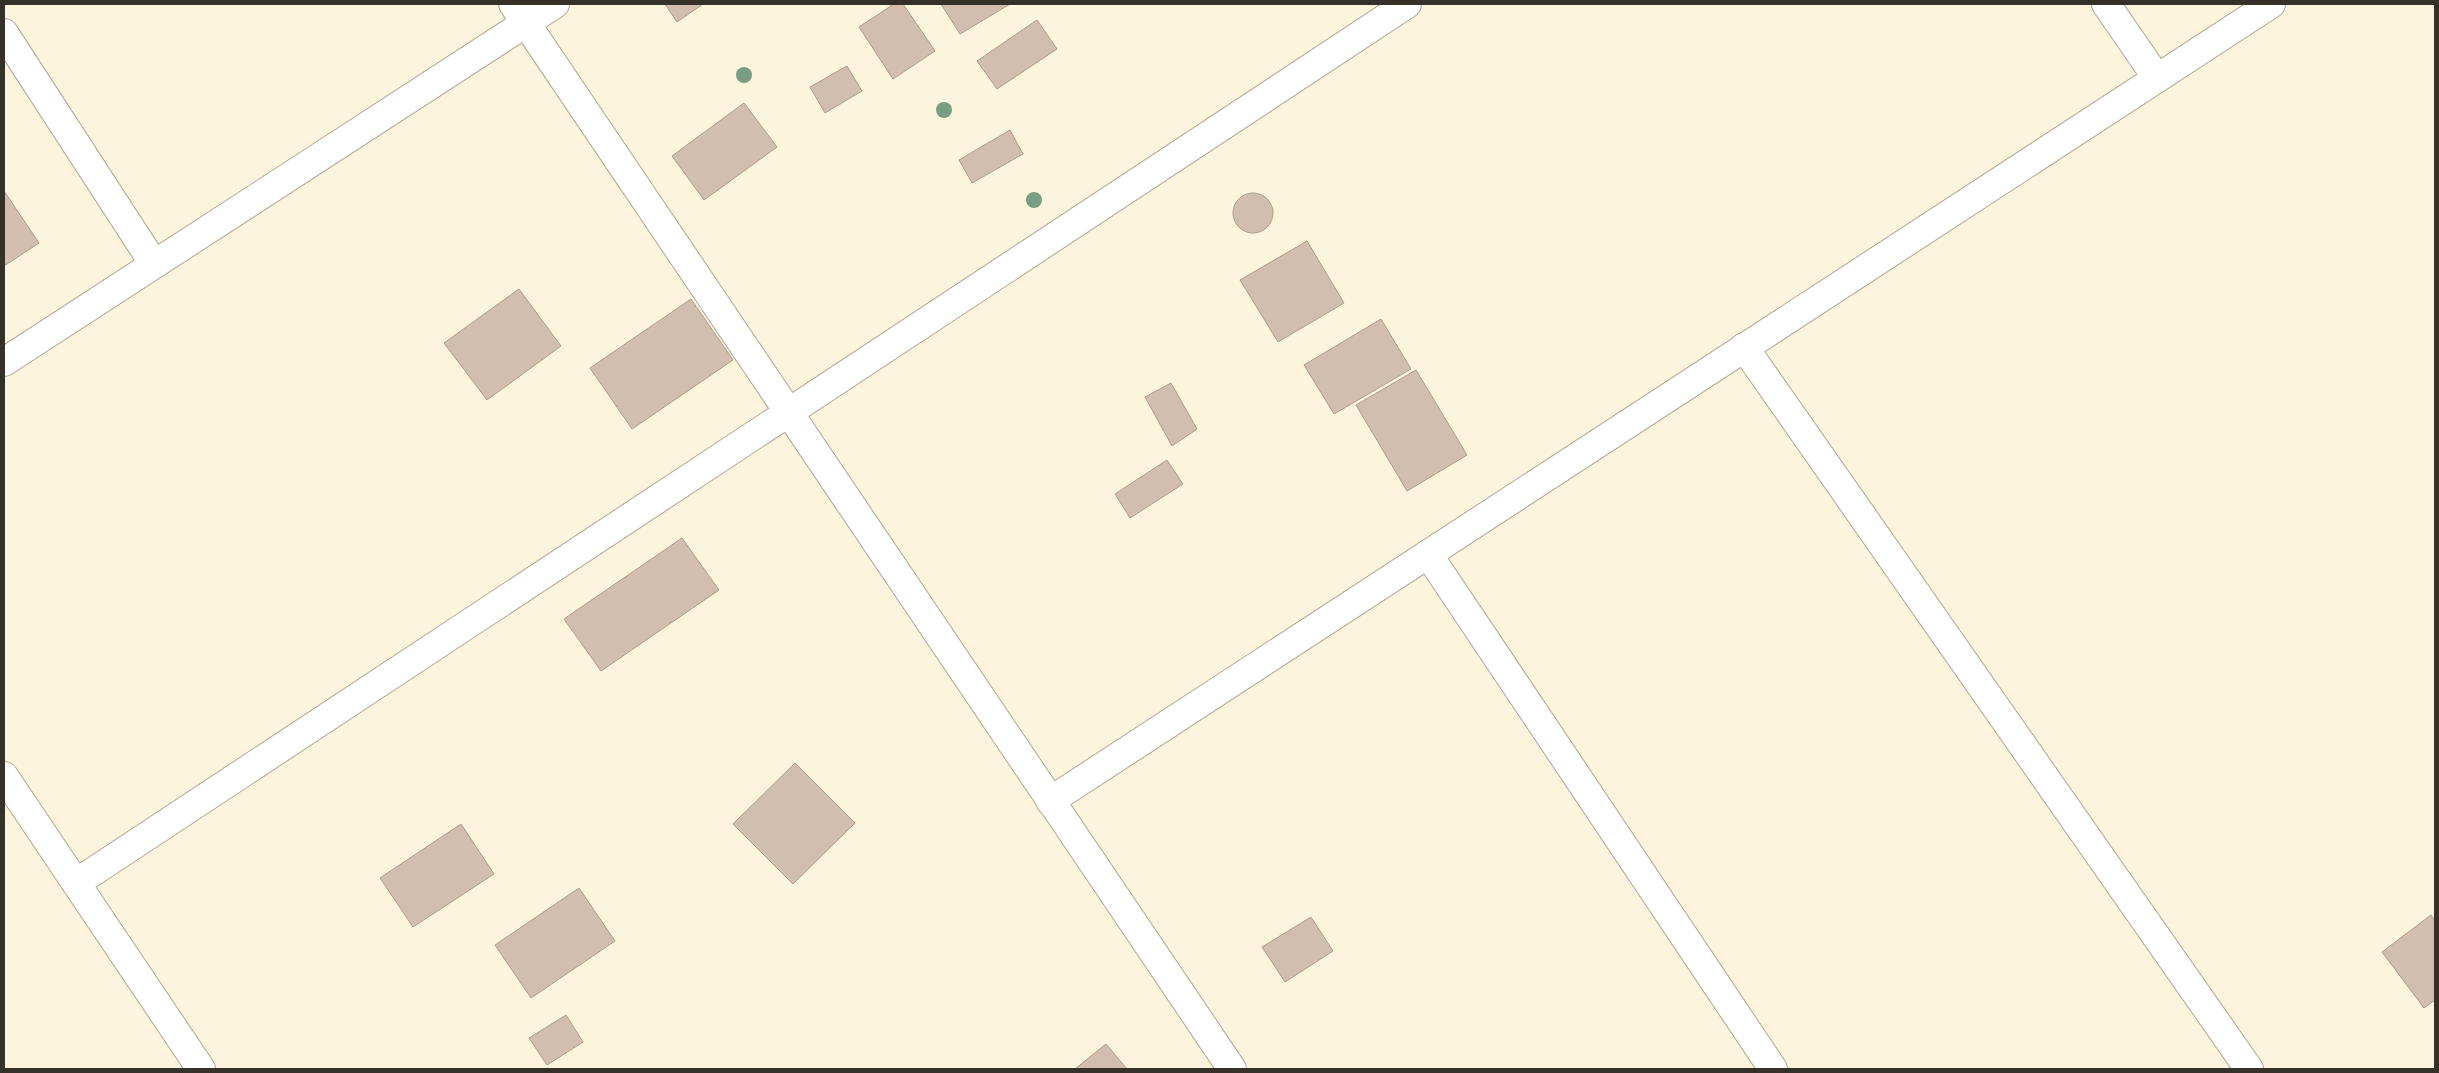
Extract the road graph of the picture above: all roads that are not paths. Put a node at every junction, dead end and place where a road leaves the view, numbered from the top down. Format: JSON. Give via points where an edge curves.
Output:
{"nodes":[{"id":1,"x":555,"y":4,"type":"edge"},
{"id":2,"x":1407,"y":4,"type":"edge"},
{"id":3,"x":2106,"y":4,"type":"edge"},
{"id":4,"x":2270,"y":4,"type":"edge"},
{"id":5,"x":520,"y":13,"type":"edge"},
{"id":6,"x":4,"y":33,"type":"edge"},
{"id":7,"x":2157,"y":78,"type":"junction"},
{"id":8,"x":154,"y":264,"type":"junction"},
{"id":9,"x":1744,"y":347,"type":"junction"},
{"id":10,"x":4,"y":362,"type":"edge"},
{"id":11,"x":789,"y":412,"type":"junction"},
{"id":12,"x":1428,"y":554,"type":"junction"},
{"id":13,"x":4,"y":776,"type":"edge"},
{"id":14,"x":1050,"y":800,"type":"junction"},
{"id":15,"x":76,"y":883,"type":"junction"},
{"id":16,"x":201,"y":1069,"type":"edge"},
{"id":17,"x":1232,"y":1069,"type":"edge"},
{"id":18,"x":1773,"y":1069,"type":"edge"},
{"id":19,"x":2248,"y":1069,"type":"edge"}],
"edges":[{"from":1,"to":5,"type":"street"},
{"from":2,"to":11,"type":"street"},
{"from":3,"to":7,"type":"street"},
{"from":4,"to":7,"type":"street"},
{"from":5,"to":8,"type":"street"},
{"from":5,"to":11,"type":"street"},
{"from":6,"to":8,"type":"street"},
{"from":7,"to":9,"type":"street"},
{"from":8,"to":10,"type":"street"},
{"from":9,"to":12,"type":"street"},
{"from":9,"to":19,"type":"street"},
{"from":11,"to":14,"type":"street"},
{"from":11,"to":15,"type":"street"},
{"from":12,"to":14,"type":"street"},
{"from":12,"to":18,"type":"street"},
{"from":13,"to":15,"type":"street"},
{"from":14,"to":17,"type":"street"},
{"from":15,"to":16,"type":"street"}]}
